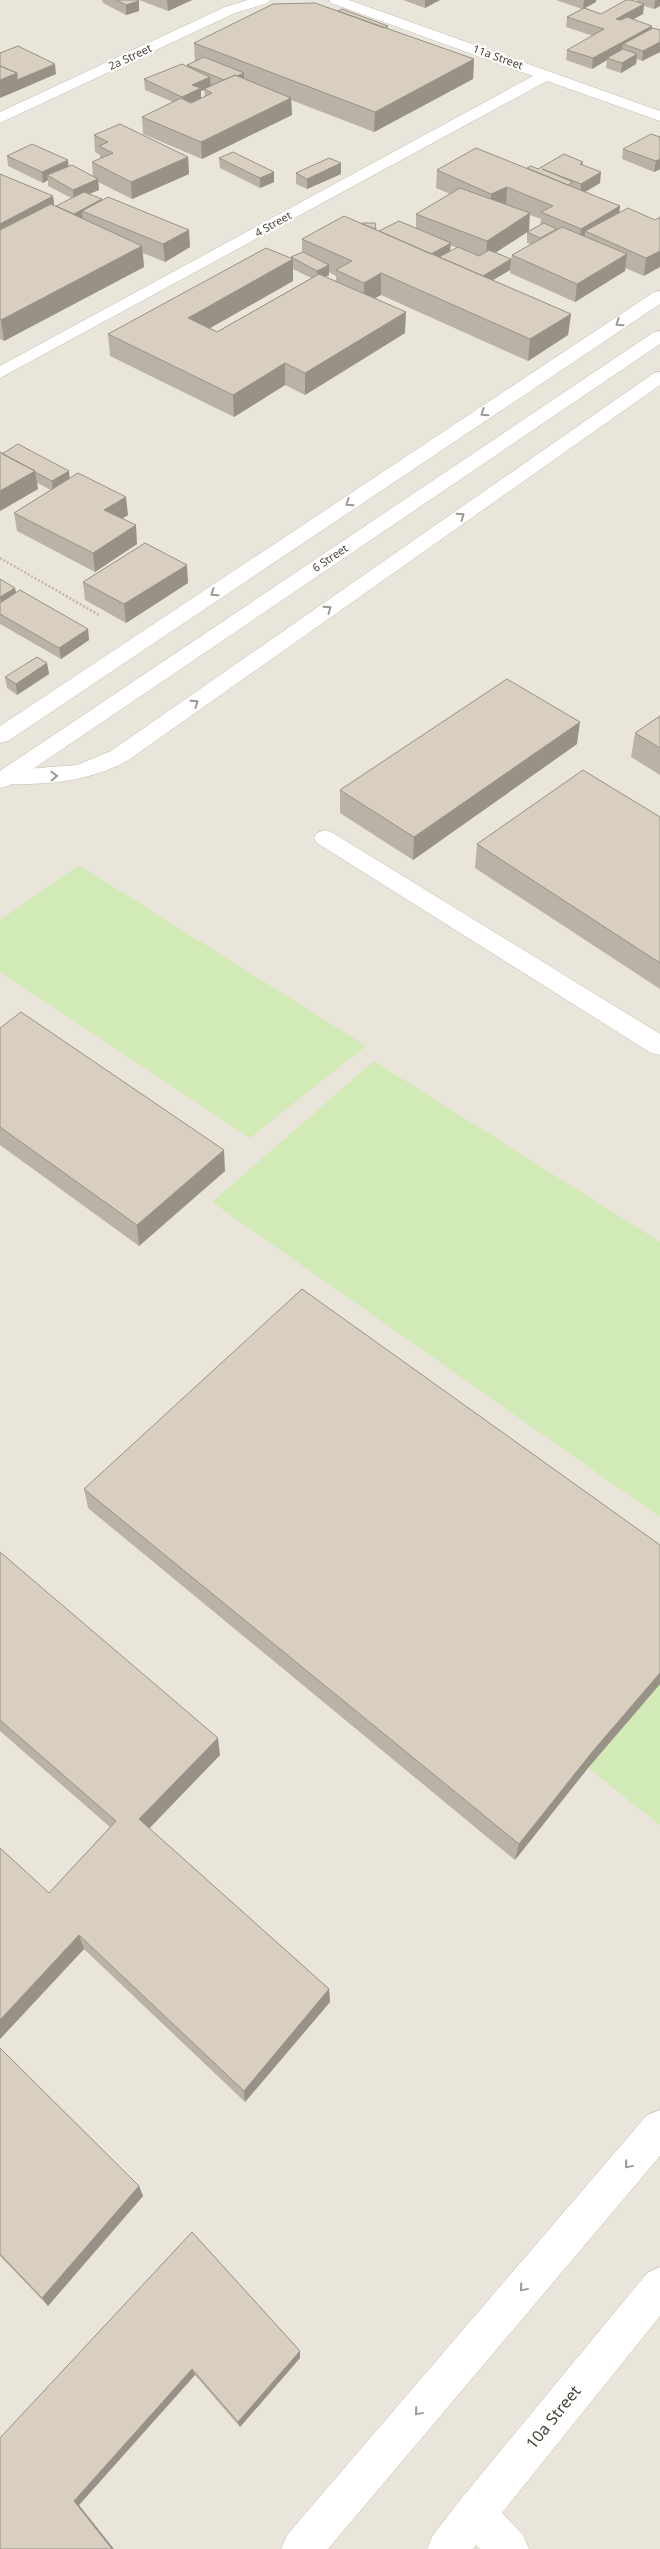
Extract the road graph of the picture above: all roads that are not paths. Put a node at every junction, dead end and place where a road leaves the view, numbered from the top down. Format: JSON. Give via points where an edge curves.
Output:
{"nodes":[{"id":1,"x":262,"y":0,"type":"edge"},
{"id":2,"x":336,"y":0,"type":"edge"},
{"id":3,"x":546,"y":75,"type":"junction"},
{"id":4,"x":660,"y":116,"type":"edge"},
{"id":5,"x":0,"y":118,"type":"edge"},
{"id":6,"x":660,"y":296,"type":"edge"},
{"id":7,"x":660,"y":336,"type":"edge"},
{"id":8,"x":0,"y":373,"type":"edge"},
{"id":9,"x":660,"y":377,"type":"edge"},
{"id":10,"x":0,"y":736,"type":"edge"},
{"id":11,"x":2,"y":779,"type":"edge"},
{"id":12,"x":325,"y":838,"type":"dead end"},
{"id":13,"x":660,"y":1046,"type":"edge"},
{"id":14,"x":660,"y":2128,"type":"edge"},
{"id":15,"x":660,"y":2286,"type":"edge"},
{"id":16,"x":474,"y":2514,"type":"junction"},
{"id":17,"x":301,"y":2549,"type":"edge"},
{"id":18,"x":447,"y":2549,"type":"edge"},
{"id":19,"x":509,"y":2549,"type":"edge"}],
"edges":[{"from":1,"to":5,"type":"street","name":"2a Street","via":[[230,10]]},
{"from":2,"to":3,"type":"street","name":"11a Street"},
{"from":3,"to":4,"type":"street","name":"11a Street"},
{"from":3,"to":8,"type":"street","name":"4 Street"},
{"from":6,"to":10,"type":"street","one_way":true},
{"from":7,"to":11,"type":"street","name":"6 Street"},
{"from":11,"to":9,"type":"street","one_way":true,"via":[[84,773],[103,766]]},
{"from":12,"to":13,"type":"street"},
{"from":14,"to":17,"type":"street","one_way":true},
{"from":15,"to":16,"type":"street","name":"10a Street"},
{"from":16,"to":18,"type":"street","name":"10a Street"},
{"from":16,"to":19,"type":"street"}]}
